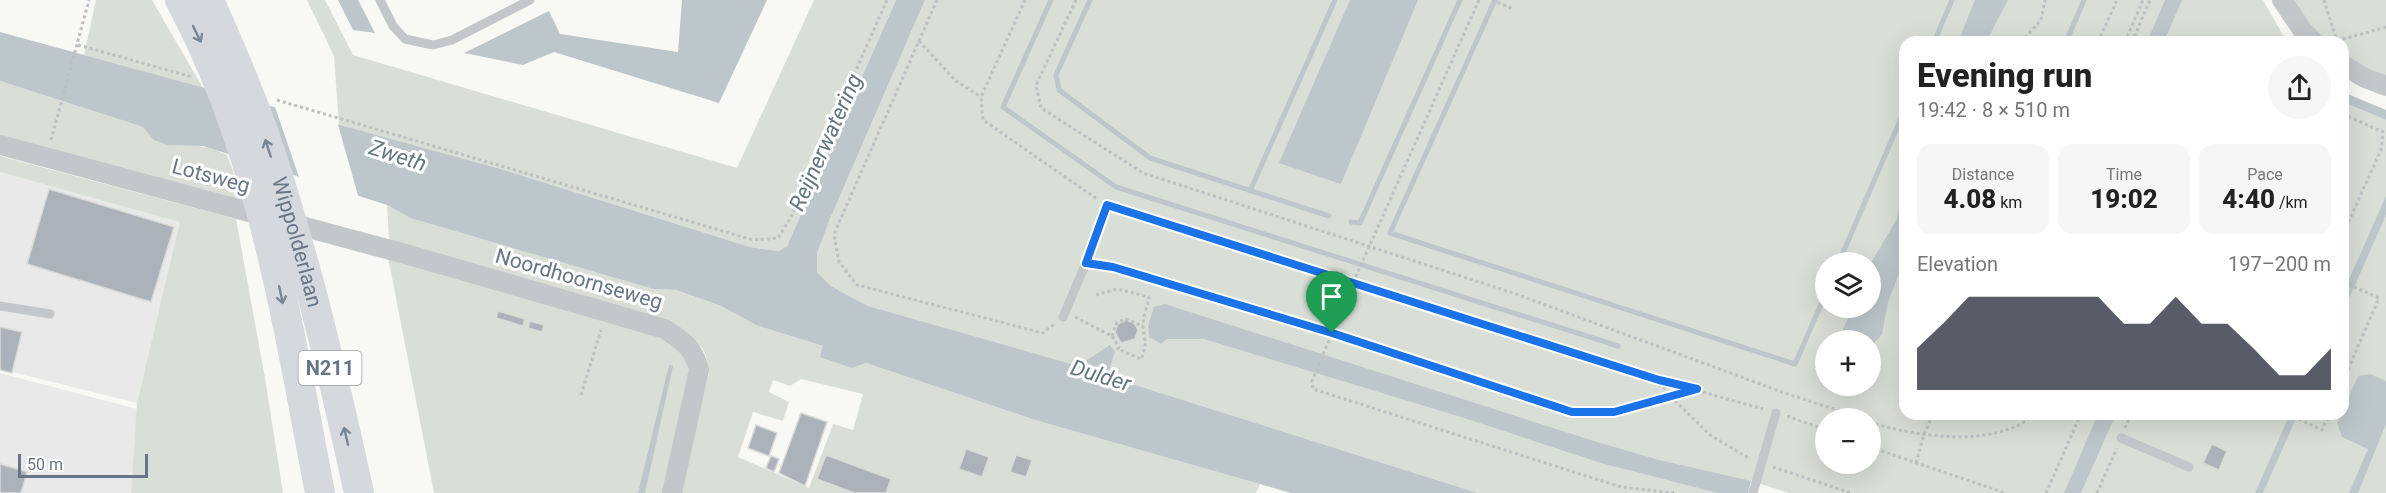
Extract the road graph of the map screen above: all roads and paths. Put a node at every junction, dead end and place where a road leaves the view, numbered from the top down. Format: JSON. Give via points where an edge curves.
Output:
{"nodes":[{"id":1,"x":88,"y":0,"type":"edge"},
{"id":2,"x":180,"y":0,"type":"edge"},
{"id":3,"x":209,"y":0,"type":"edge"},
{"id":4,"x":380,"y":0,"type":"edge"},
{"id":5,"x":530,"y":0,"type":"edge"},
{"id":6,"x":887,"y":0,"type":"edge"},
{"id":7,"x":937,"y":0,"type":"edge"},
{"id":8,"x":1025,"y":0,"type":"edge"},
{"id":9,"x":1076,"y":0,"type":"edge"},
{"id":10,"x":1479,"y":0,"type":"edge"},
{"id":11,"x":1492,"y":0,"type":"edge"},
{"id":12,"x":2045,"y":0,"type":"edge"},
{"id":13,"x":2117,"y":0,"type":"edge"},
{"id":14,"x":2143,"y":0,"type":"edge"},
{"id":15,"x":2150,"y":0,"type":"edge"},
{"id":16,"x":2270,"y":0,"type":"edge"},
{"id":17,"x":2282,"y":0,"type":"edge"},
{"id":18,"x":2324,"y":0,"type":"edge"},
{"id":19,"x":1513,"y":9,"type":"dead end"},
{"id":20,"x":2386,"y":27,"type":"edge"},
{"id":21,"x":2026,"y":36,"type":"edge"},
{"id":22,"x":2101,"y":36,"type":"edge"},
{"id":23,"x":2128,"y":36,"type":"edge"},
{"id":24,"x":2135,"y":36,"type":"edge"},
{"id":25,"x":2293,"y":36,"type":"edge"},
{"id":26,"x":2308,"y":36,"type":"edge"},
{"id":27,"x":2335,"y":36,"type":"edge"},
{"id":28,"x":2349,"y":38,"type":"edge"},
{"id":29,"x":918,"y":41,"type":"junction"},
{"id":30,"x":78,"y":45,"type":"junction"},
{"id":31,"x":2349,"y":69,"type":"edge"},
{"id":32,"x":214,"y":70,"type":"junction"},
{"id":33,"x":2349,"y":82,"type":"edge"},
{"id":34,"x":2386,"y":86,"type":"edge"},
{"id":35,"x":2386,"y":97,"type":"edge"},
{"id":36,"x":271,"y":98,"type":"dead end"},
{"id":37,"x":981,"y":98,"type":"junction"},
{"id":38,"x":2349,"y":117,"type":"edge"},
{"id":39,"x":0,"y":145,"type":"edge"},
{"id":40,"x":2381,"y":150,"type":"junction"},
{"id":41,"x":2386,"y":152,"type":"edge"},
{"id":42,"x":46,"y":157,"type":"junction"},
{"id":43,"x":1107,"y":205,"type":"junction"},
{"id":44,"x":2349,"y":221,"type":"edge"},
{"id":45,"x":284,"y":245,"type":"junction"},
{"id":46,"x":1370,"y":246,"type":"junction"},
{"id":47,"x":409,"y":255,"type":"joint"},
{"id":48,"x":1086,"y":263,"type":"junction"},
{"id":49,"x":1353,"y":283,"type":"junction"},
{"id":50,"x":2349,"y":285,"type":"edge"},
{"id":51,"x":1096,"y":295,"type":"dead end"},
{"id":52,"x":0,"y":306,"type":"edge"},
{"id":53,"x":607,"y":311,"type":"junction"},
{"id":54,"x":50,"y":314,"type":"dead end"},
{"id":55,"x":1064,"y":315,"type":"junction"},
{"id":56,"x":1143,"y":326,"type":"junction"},
{"id":57,"x":1332,"y":333,"type":"junction"},
{"id":58,"x":1112,"y":336,"type":"junction"},
{"id":59,"x":2349,"y":367,"type":"edge"},
{"id":60,"x":1659,"y":380,"type":"junction"},
{"id":61,"x":1697,"y":389,"type":"junction"},
{"id":62,"x":581,"y":395,"type":"dead end"},
{"id":63,"x":1672,"y":398,"type":"junction"},
{"id":64,"x":1831,"y":408,"type":"edge"},
{"id":65,"x":1776,"y":413,"type":"junction"},
{"id":66,"x":1930,"y":420,"type":"edge"},
{"id":67,"x":2024,"y":420,"type":"edge"},
{"id":68,"x":2078,"y":420,"type":"edge"},
{"id":69,"x":2128,"y":420,"type":"edge"},
{"id":70,"x":2300,"y":420,"type":"edge"},
{"id":71,"x":2326,"y":420,"type":"edge"},
{"id":72,"x":1815,"y":426,"type":"edge"},
{"id":73,"x":1881,"y":426,"type":"edge"},
{"id":74,"x":1924,"y":434,"type":"junction"},
{"id":75,"x":2121,"y":438,"type":"junction"},
{"id":76,"x":1881,"y":451,"type":"edge"},
{"id":77,"x":1761,"y":463,"type":"junction"},
{"id":78,"x":1916,"y":463,"type":"junction"},
{"id":79,"x":2189,"y":467,"type":"dead end"},
{"id":80,"x":2000,"y":492,"type":"edge"},
{"id":81,"x":320,"y":493,"type":"edge"},
{"id":82,"x":359,"y":493,"type":"edge"},
{"id":83,"x":672,"y":493,"type":"edge"},
{"id":84,"x":1674,"y":493,"type":"edge"},
{"id":85,"x":1753,"y":493,"type":"edge"},
{"id":86,"x":1851,"y":493,"type":"edge"},
{"id":87,"x":2005,"y":493,"type":"edge"},
{"id":88,"x":2046,"y":493,"type":"edge"},
{"id":89,"x":2097,"y":493,"type":"edge"}],
"edges":[{"from":1,"to":30,"type":"path"},
{"from":2,"to":32,"type":"main road","name":"Wippolderlaan","number":"N211","one_way":true},
{"from":3,"to":32,"type":"main road","name":"Wippolderlaan","number":"N211"},
{"from":4,"to":5,"type":"lane","via":[[393,26],[405,39],[433,45],[452,40]]},
{"from":6,"to":36,"type":"path","via":[[791,218],[778,238],[753,240]]},
{"from":7,"to":29,"type":"path"},
{"from":8,"to":37,"type":"path"},
{"from":9,"to":46,"type":"path","via":[[1036,85],[1041,108],[1143,173]]},
{"from":10,"to":46,"type":"path"},
{"from":11,"to":19,"type":"path"},
{"from":12,"to":21,"type":"path","via":[[2041,20]]},
{"from":13,"to":22,"type":"path"},
{"from":14,"to":23,"type":"path"},
{"from":15,"to":24,"type":"path"},
{"from":16,"to":25,"type":"street"},
{"from":17,"to":26,"type":"street"},
{"from":18,"to":27,"type":"path"},
{"from":20,"to":28,"type":"path"},
{"from":29,"to":37,"type":"path","via":[[956,81]]},
{"from":29,"to":55,"type":"path","via":[[834,234],[838,262],[857,285],[1043,333]]},
{"from":30,"to":32,"type":"path"},
{"from":30,"to":42,"type":"path"},
{"from":31,"to":34,"type":"street"},
{"from":32,"to":45,"type":"main road","name":"Wippolderlaan","number":"N211","via":[[273,161]]},
{"from":33,"to":35,"type":"street"},
{"from":37,"to":43,"type":"path","via":[[983,120]]},
{"from":38,"to":40,"type":"path","via":[[2383,132]]},
{"from":39,"to":42,"type":"street","name":"Lotsweg"},
{"from":40,"to":41,"type":"path"},
{"from":40,"to":44,"type":"path"},
{"from":42,"to":47,"type":"street","name":"Lotsweg"},
{"from":43,"to":48,"type":"lane"},
{"from":43,"to":49,"type":"path"},
{"from":45,"to":81,"type":"main road","name":"Wippolderlaan","number":"N211","one_way":true},
{"from":82,"to":45,"type":"main road","name":"Wippolderlaan","number":"N211","one_way":true,"via":[[342,415]]},
{"from":46,"to":49,"type":"path"},
{"from":46,"to":64,"type":"path","via":[[1513,293]]},
{"from":47,"to":53,"type":"street","name":"Noordhoornseweg"},
{"from":48,"to":55,"type":"lane"},
{"from":48,"to":57,"type":"path","via":[[1113,267]]},
{"from":49,"to":57,"type":"path"},
{"from":49,"to":60,"type":"path"},
{"from":50,"to":59,"type":"path","via":[[2379,298]]},
{"from":51,"to":56,"type":"path","via":[[1117,289],[1149,297]]},
{"from":52,"to":54,"type":"lane"},
{"from":53,"to":62,"type":"path"},
{"from":53,"to":83,"type":"street","name":"Noordhoornseweg","via":[[665,329],[696,356],[699,370]]},
{"from":55,"to":58,"type":"path"},
{"from":56,"to":58,"type":"path","via":[[1125,319],[1117,322]]},
{"from":56,"to":58,"type":"path","via":[[1146,337],[1141,359],[1118,349]]},
{"from":57,"to":63,"type":"path","via":[[1572,412],[1614,412]]},
{"from":57,"to":84,"type":"path","via":[[1312,381],[1313,389],[1621,488]]},
{"from":60,"to":61,"type":"path"},
{"from":60,"to":63,"type":"path"},
{"from":61,"to":63,"type":"path"},
{"from":61,"to":65,"type":"path"},
{"from":63,"to":77,"type":"path","via":[[1710,435]]},
{"from":65,"to":72,"type":"path"},
{"from":65,"to":77,"type":"lane"},
{"from":66,"to":74,"type":"path"},
{"from":67,"to":74,"type":"path","via":[[1999,433]]},
{"from":68,"to":88,"type":"path"},
{"from":69,"to":75,"type":"path"},
{"from":70,"to":71,"type":"path","via":[[2322,430]]},
{"from":73,"to":74,"type":"path"},
{"from":74,"to":78,"type":"path"},
{"from":75,"to":79,"type":"lane"},
{"from":75,"to":89,"type":"path"},
{"from":76,"to":78,"type":"path"},
{"from":77,"to":85,"type":"lane"},
{"from":77,"to":86,"type":"path"},
{"from":78,"to":80,"type":"path"},
{"from":80,"to":87,"type":"path"}]}
